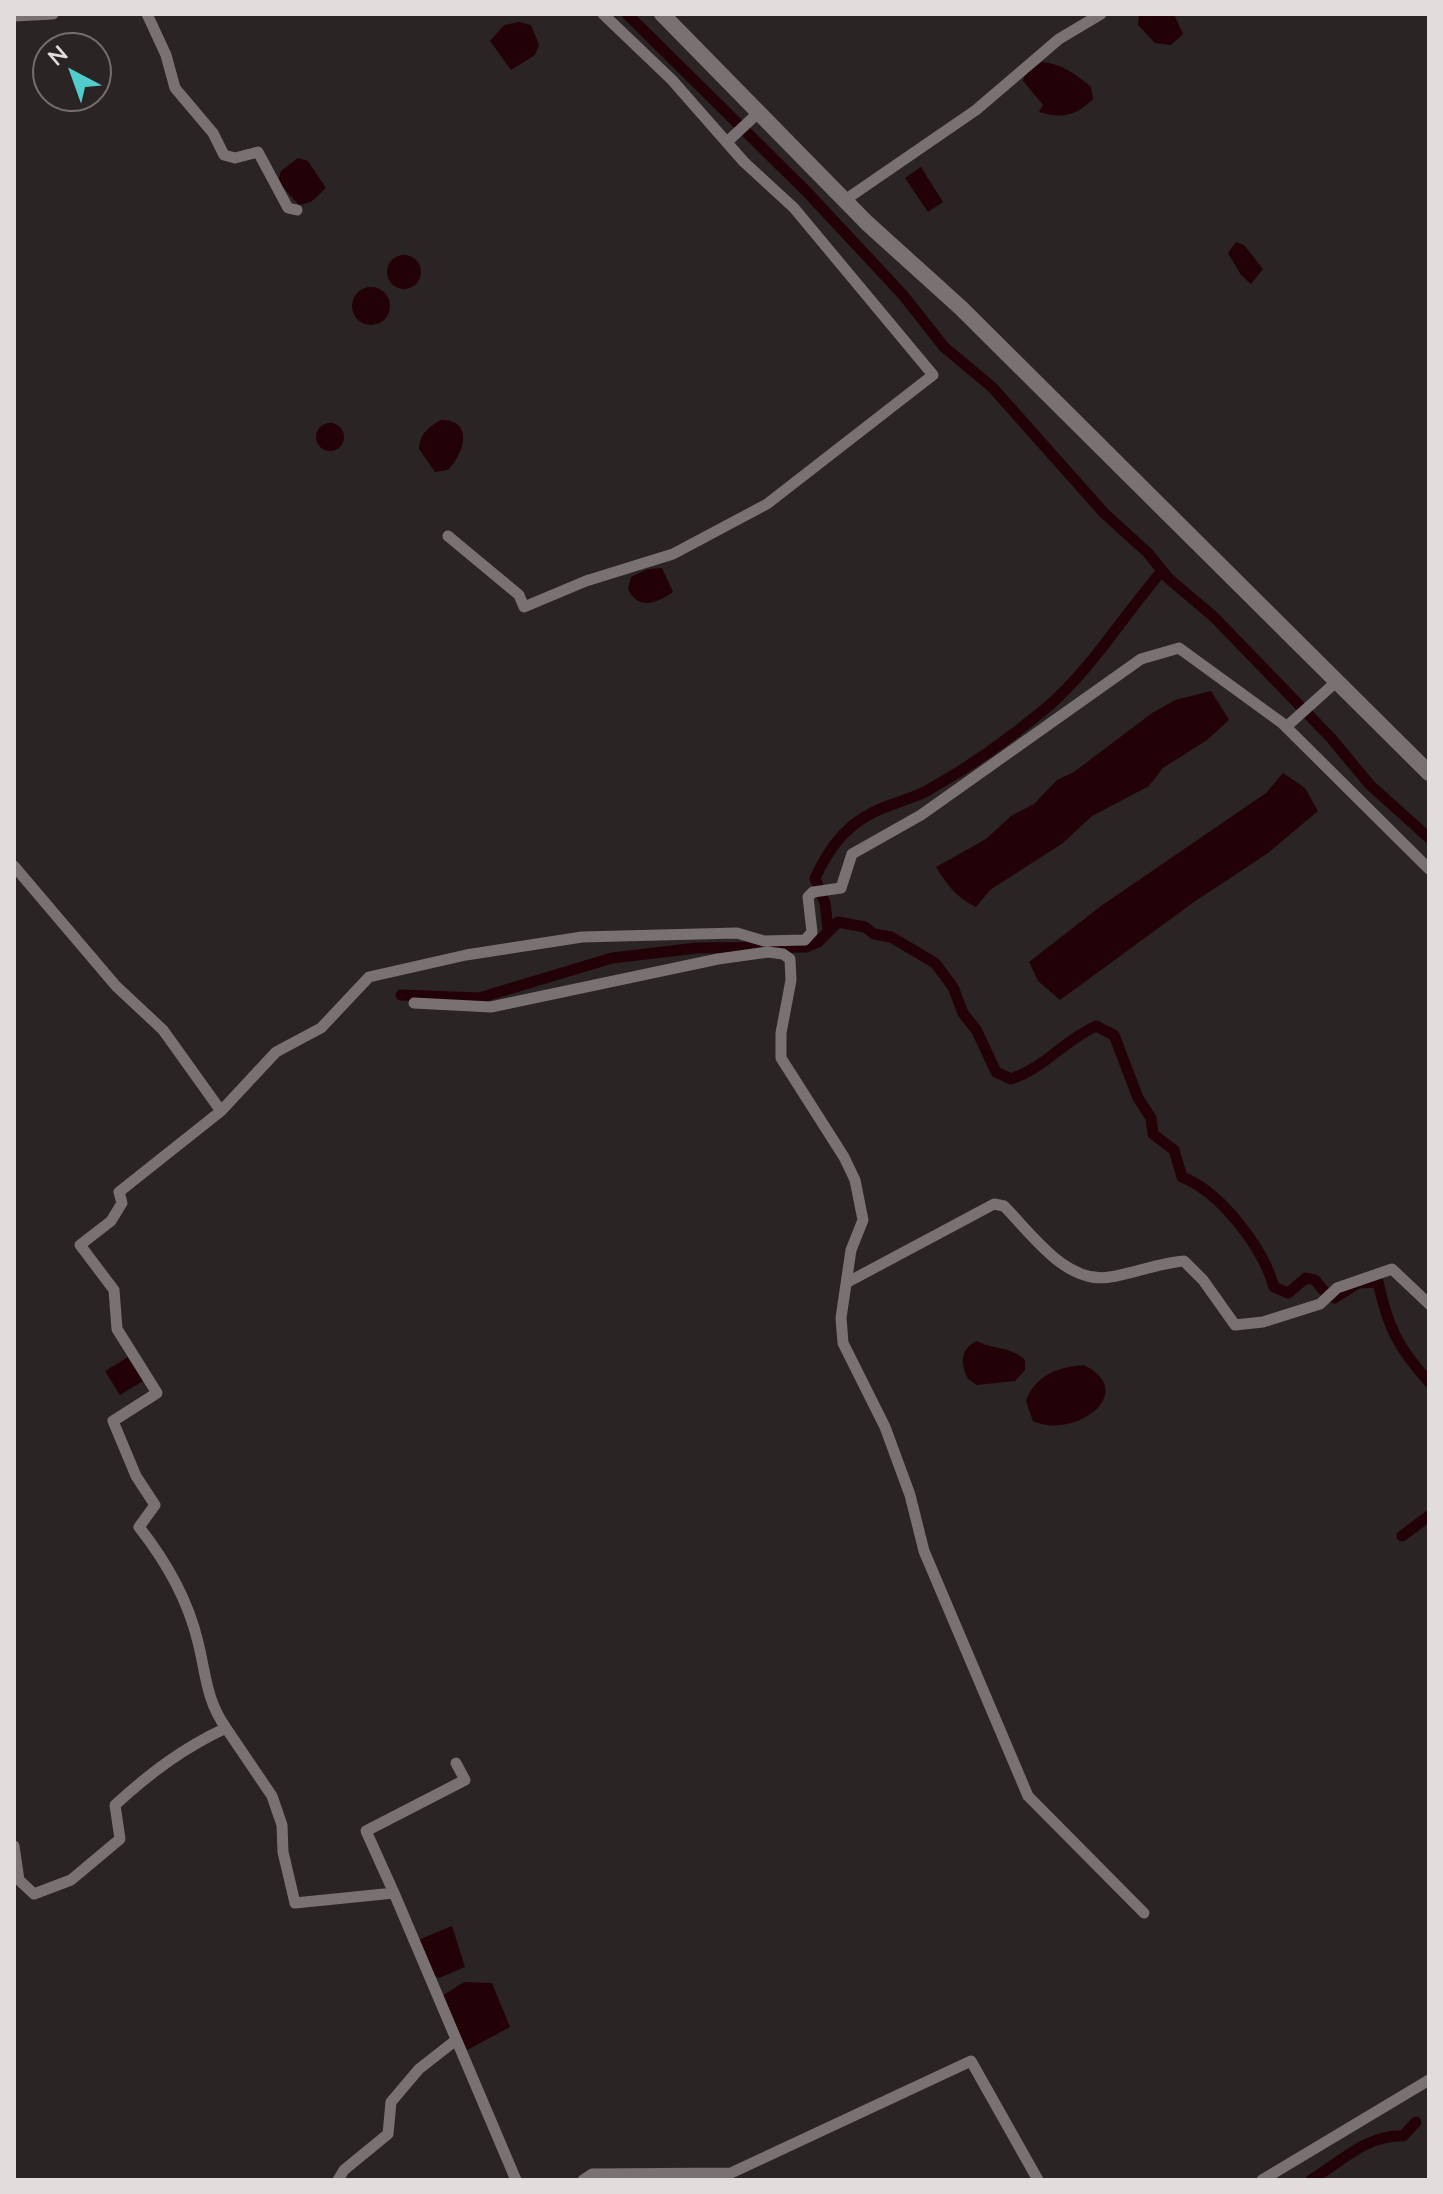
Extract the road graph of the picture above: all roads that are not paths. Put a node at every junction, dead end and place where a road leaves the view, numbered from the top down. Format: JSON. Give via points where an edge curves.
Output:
{"nodes":[{"id":1,"x":53,"y":14,"type":"edge"},
{"id":2,"x":147,"y":14,"type":"edge"},
{"id":3,"x":603,"y":14,"type":"edge"},
{"id":4,"x":662,"y":14,"type":"edge"},
{"id":5,"x":1101,"y":14,"type":"edge"},
{"id":6,"x":14,"y":16,"type":"edge"},
{"id":7,"x":758,"y":113,"type":"junction"},
{"id":8,"x":727,"y":142,"type":"junction"},
{"id":9,"x":845,"y":200,"type":"junction"},
{"id":10,"x":297,"y":210,"type":"dead end"},
{"id":11,"x":448,"y":536,"type":"dead end"},
{"id":12,"x":1336,"y":682,"type":"junction"},
{"id":13,"x":1288,"y":725,"type":"junction"},
{"id":14,"x":1429,"y":773,"type":"edge"},
{"id":15,"x":14,"y":866,"type":"edge"},
{"id":16,"x":1429,"y":869,"type":"edge"},
{"id":17,"x":414,"y":1003,"type":"dead end"},
{"id":18,"x":221,"y":1111,"type":"junction"},
{"id":19,"x":846,"y":1283,"type":"junction"},
{"id":20,"x":1429,"y":1304,"type":"edge"},
{"id":21,"x":226,"y":1728,"type":"junction"},
{"id":22,"x":456,"y":1763,"type":"dead end"},
{"id":23,"x":14,"y":1846,"type":"edge"},
{"id":24,"x":394,"y":1893,"type":"junction"},
{"id":25,"x":1144,"y":1913,"type":"dead end"},
{"id":26,"x":456,"y":2040,"type":"junction"},
{"id":27,"x":1429,"y":2080,"type":"edge"},
{"id":28,"x":338,"y":2180,"type":"edge"},
{"id":29,"x":516,"y":2180,"type":"edge"},
{"id":30,"x":583,"y":2180,"type":"edge"},
{"id":31,"x":1038,"y":2180,"type":"edge"},
{"id":32,"x":1262,"y":2180,"type":"edge"}],
"edges":[{"from":1,"to":6,"type":"street"},
{"from":2,"to":10,"type":"street","via":[[175,88],[213,133],[224,155],[258,152],[288,208]]},
{"from":3,"to":8,"type":"street"},
{"from":4,"to":7,"type":"street"},
{"from":5,"to":9,"type":"street","via":[[1059,39],[976,110]]},
{"from":7,"to":8,"type":"street"},
{"from":7,"to":9,"type":"street"},
{"from":8,"to":11,"type":"street","via":[[804,219],[933,375],[767,504],[673,554],[524,607],[519,595]]},
{"from":9,"to":12,"type":"street","via":[[961,308]]},
{"from":12,"to":13,"type":"street"},
{"from":12,"to":14,"type":"street"},
{"from":13,"to":16,"type":"street"},
{"from":13,"to":18,"type":"street","via":[[1187,650],[1157,652],[921,815],[852,854],[841,888],[808,897],[810,938],[773,941],[737,933],[582,937],[369,977],[321,1028],[276,1052]]},
{"from":15,"to":18,"type":"street","via":[[116,986],[163,1030]]},
{"from":17,"to":19,"type":"street","via":[[491,1007],[718,959],[768,952],[787,956],[792,968],[781,1058],[844,1157],[863,1220]]},
{"from":18,"to":21,"type":"street","via":[[137,1174],[119,1192],[122,1203],[111,1221],[80,1245],[114,1290],[117,1329],[157,1393],[113,1421],[136,1476],[155,1505],[139,1527],[170,1572],[188,1612],[210,1702]]},
{"from":19,"to":20,"type":"street","via":[[994,1204],[1004,1206],[1057,1258],[1085,1275],[1110,1277],[1184,1261],[1235,1325],[1320,1304],[1337,1288],[1392,1269]]},
{"from":19,"to":25,"type":"street","via":[[843,1343],[885,1427],[924,1551],[1028,1796]]},
{"from":21,"to":23,"type":"street","via":[[155,1769],[115,1805],[120,1839],[71,1880],[34,1894],[19,1880]]},
{"from":21,"to":24,"type":"street","via":[[272,1796],[295,1903]]},
{"from":22,"to":24,"type":"street","via":[[465,1780],[366,1831]]},
{"from":24,"to":26,"type":"street"},
{"from":26,"to":28,"type":"street","via":[[391,2102],[388,2134]]},
{"from":26,"to":29,"type":"street"},
{"from":27,"to":32,"type":"street"},
{"from":30,"to":31,"type":"street","via":[[592,2174],[731,2173],[971,2061]]}]}
